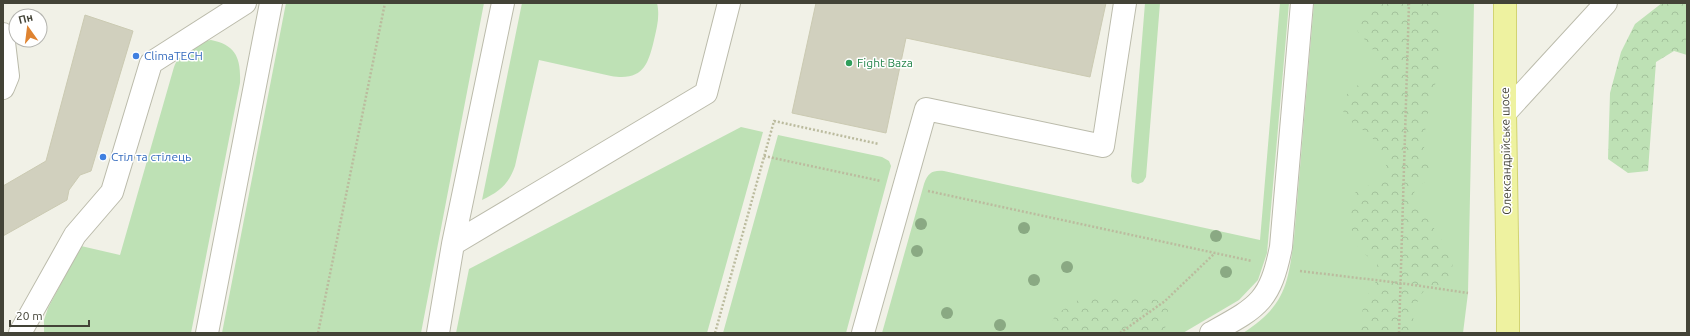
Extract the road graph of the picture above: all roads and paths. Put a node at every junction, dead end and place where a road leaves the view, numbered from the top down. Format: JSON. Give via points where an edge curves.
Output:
{"nodes":[{"id":1,"x":245,"y":3,"type":"edge"},
{"id":2,"x":271,"y":3,"type":"edge"},
{"id":3,"x":384,"y":3,"type":"edge"},
{"id":4,"x":503,"y":3,"type":"edge"},
{"id":5,"x":729,"y":3,"type":"edge"},
{"id":6,"x":1125,"y":3,"type":"edge"},
{"id":7,"x":1302,"y":3,"type":"edge"},
{"id":8,"x":1408,"y":3,"type":"edge"},
{"id":9,"x":1506,"y":3,"type":"edge"},
{"id":10,"x":1606,"y":3,"type":"edge"},
{"id":11,"x":3,"y":34,"type":"edge"},
{"id":12,"x":3,"y":88,"type":"edge"},
{"id":13,"x":1505,"y":113,"type":"junction"},
{"id":14,"x":879,"y":144,"type":"dead end"},
{"id":15,"x":764,"y":156,"type":"junction"},
{"id":16,"x":888,"y":182,"type":"dead end"},
{"id":17,"x":922,"y":190,"type":"dead end"},
{"id":18,"x":453,"y":244,"type":"junction"},
{"id":19,"x":1215,"y":253,"type":"junction"},
{"id":20,"x":1258,"y":262,"type":"dead end"},
{"id":21,"x":1298,"y":270,"type":"dead end"},
{"id":22,"x":1400,"y":282,"type":"junction"},
{"id":23,"x":1468,"y":293,"type":"dead end"},
{"id":24,"x":1508,"y":298,"type":"junction"},
{"id":25,"x":20,"y":333,"type":"edge"},
{"id":26,"x":207,"y":333,"type":"edge"},
{"id":27,"x":318,"y":333,"type":"edge"},
{"id":28,"x":438,"y":333,"type":"edge"},
{"id":29,"x":714,"y":333,"type":"edge"},
{"id":30,"x":863,"y":333,"type":"edge"},
{"id":31,"x":1120,"y":333,"type":"edge"},
{"id":32,"x":1211,"y":333,"type":"edge"},
{"id":33,"x":1399,"y":333,"type":"edge"},
{"id":34,"x":1501,"y":333,"type":"edge"},
{"id":35,"x":1508,"y":333,"type":"edge"}],
"edges":[{"from":1,"to":25,"type":"lane","via":[[151,63],[112,192],[75,235]]},
{"from":2,"to":26,"type":"lane"},
{"from":3,"to":27,"type":"path"},
{"from":4,"to":18,"type":"lane"},
{"from":5,"to":18,"type":"lane","via":[[706,94]]},
{"from":6,"to":30,"type":"lane","via":[[1103,146],[926,108]]},
{"from":7,"to":32,"type":"lane","via":[[1281,247],[1277,268],[1265,296],[1255,307]]},
{"from":8,"to":22,"type":"path"},
{"from":9,"to":13,"type":"main road","name":"Олександрійське шосе"},
{"from":10,"to":13,"type":"lane"},
{"from":11,"to":12,"type":"lane","via":[[8,76]]},
{"from":13,"to":24,"type":"main road","name":"Олександрійське шосе"},
{"from":14,"to":15,"type":"path","via":[[774,121]]},
{"from":15,"to":16,"type":"path"},
{"from":15,"to":29,"type":"path"},
{"from":17,"to":19,"type":"path"},
{"from":18,"to":28,"type":"lane"},
{"from":19,"to":20,"type":"path"},
{"from":19,"to":31,"type":"path","via":[[1165,301]]},
{"from":21,"to":22,"type":"path"},
{"from":22,"to":23,"type":"path"},
{"from":22,"to":33,"type":"path"},
{"from":24,"to":34,"type":"main road"},
{"from":24,"to":35,"type":"main road"}]}
